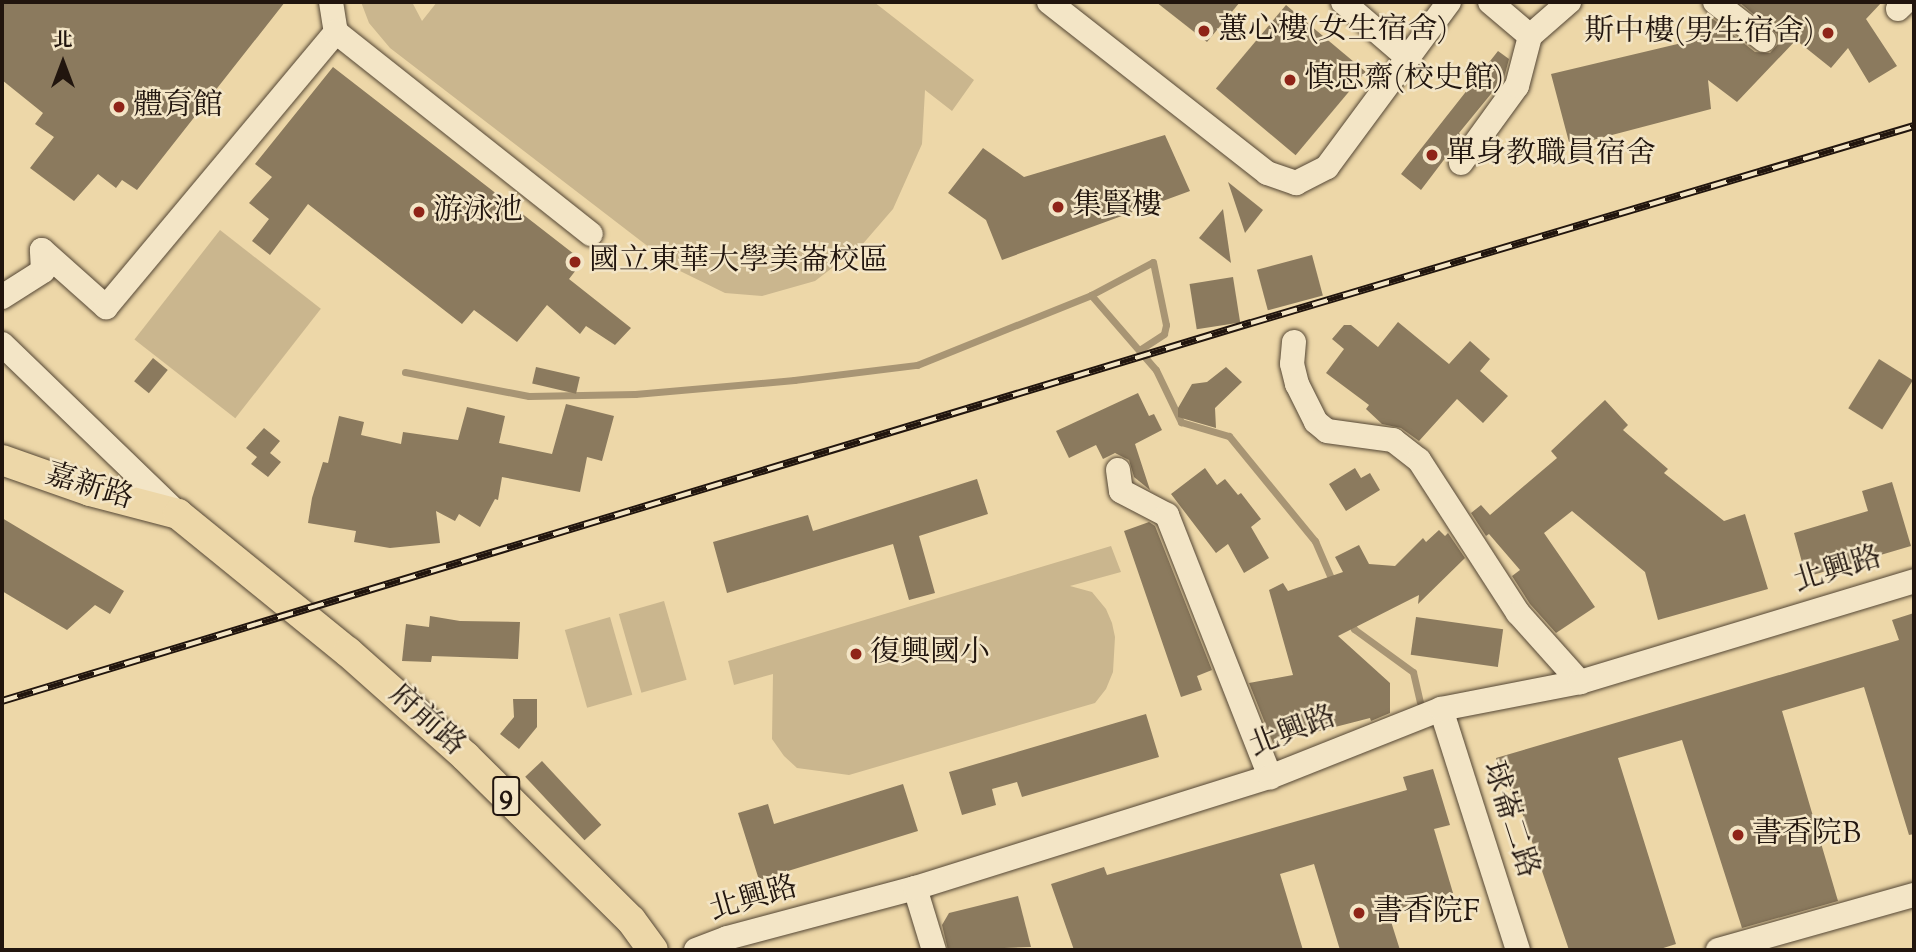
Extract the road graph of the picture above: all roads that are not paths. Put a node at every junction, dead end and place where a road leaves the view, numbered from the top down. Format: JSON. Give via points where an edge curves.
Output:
{"nodes":[{"id":1,"x":331,"y":2,"type":"edge"},
{"id":2,"x":1049,"y":2,"type":"edge"},
{"id":3,"x":1343,"y":2,"type":"edge"},
{"id":4,"x":1449,"y":2,"type":"edge"},
{"id":5,"x":1490,"y":2,"type":"edge"},
{"id":6,"x":1569,"y":2,"type":"edge"},
{"id":7,"x":1715,"y":2,"type":"edge"},
{"id":8,"x":336,"y":32,"type":"junction"},
{"id":9,"x":1530,"y":36,"type":"junction"},
{"id":10,"x":1764,"y":40,"type":"dead end"},
{"id":11,"x":1408,"y":58,"type":"junction"},
{"id":12,"x":1461,"y":163,"type":"dead end"},
{"id":13,"x":591,"y":234,"type":"dead end"},
{"id":14,"x":2,"y":297,"type":"edge"},
{"id":15,"x":1294,"y":342,"type":"dead end"},
{"id":16,"x":2,"y":344,"type":"edge"},
{"id":17,"x":2,"y":460,"type":"edge"},
{"id":18,"x":1118,"y":470,"type":"dead end"},
{"id":19,"x":178,"y":513,"type":"junction"},
{"id":20,"x":1914,"y":581,"type":"edge"},
{"id":21,"x":1580,"y":681,"type":"junction"},
{"id":22,"x":1441,"y":709,"type":"junction"},
{"id":23,"x":1270,"y":777,"type":"junction"},
{"id":24,"x":915,"y":888,"type":"junction"},
{"id":25,"x":1914,"y":895,"type":"edge"},
{"id":26,"x":653,"y":950,"type":"edge"},
{"id":27,"x":696,"y":950,"type":"edge"},
{"id":28,"x":934,"y":950,"type":"edge"},
{"id":29,"x":1518,"y":950,"type":"edge"},
{"id":30,"x":1718,"y":950,"type":"edge"}],
"edges":[{"from":1,"to":8,"type":"street"},
{"from":2,"to":11,"type":"street","via":[[1267,173],[1296,183],[1327,167]]},
{"from":3,"to":11,"type":"street"},
{"from":4,"to":11,"type":"street"},
{"from":5,"to":9,"type":"street"},
{"from":6,"to":9,"type":"street"},
{"from":7,"to":10,"type":"street"},
{"from":8,"to":13,"type":"street"},
{"from":8,"to":14,"type":"street","via":[[106,307],[42,250],[43,271]]},
{"from":9,"to":12,"type":"street","via":[[1517,86]]},
{"from":15,"to":21,"type":"street","via":[[1292,364],[1297,384],[1317,422],[1327,432],[1392,440],[1419,460],[1518,612]]},
{"from":16,"to":19,"type":"street"},
{"from":17,"to":19,"type":"main road","name":"嘉新路","number":"9","via":[[90,491]]},
{"from":18,"to":23,"type":"street","via":[[1121,491],[1167,516]]},
{"from":19,"to":26,"type":"main road","name":"府前路","number":"9","via":[[341,645],[465,756],[631,920]]},
{"from":20,"to":21,"type":"street","name":"北興路"},
{"from":21,"to":22,"type":"street","name":"北興路"},
{"from":22,"to":23,"type":"street","name":"北興路"},
{"from":22,"to":29,"type":"street","name":"球崙二路"},
{"from":23,"to":24,"type":"street","name":"北興路"},
{"from":24,"to":27,"type":"street","name":"北興路"},
{"from":24,"to":28,"type":"street"},
{"from":25,"to":30,"type":"street"}]}
